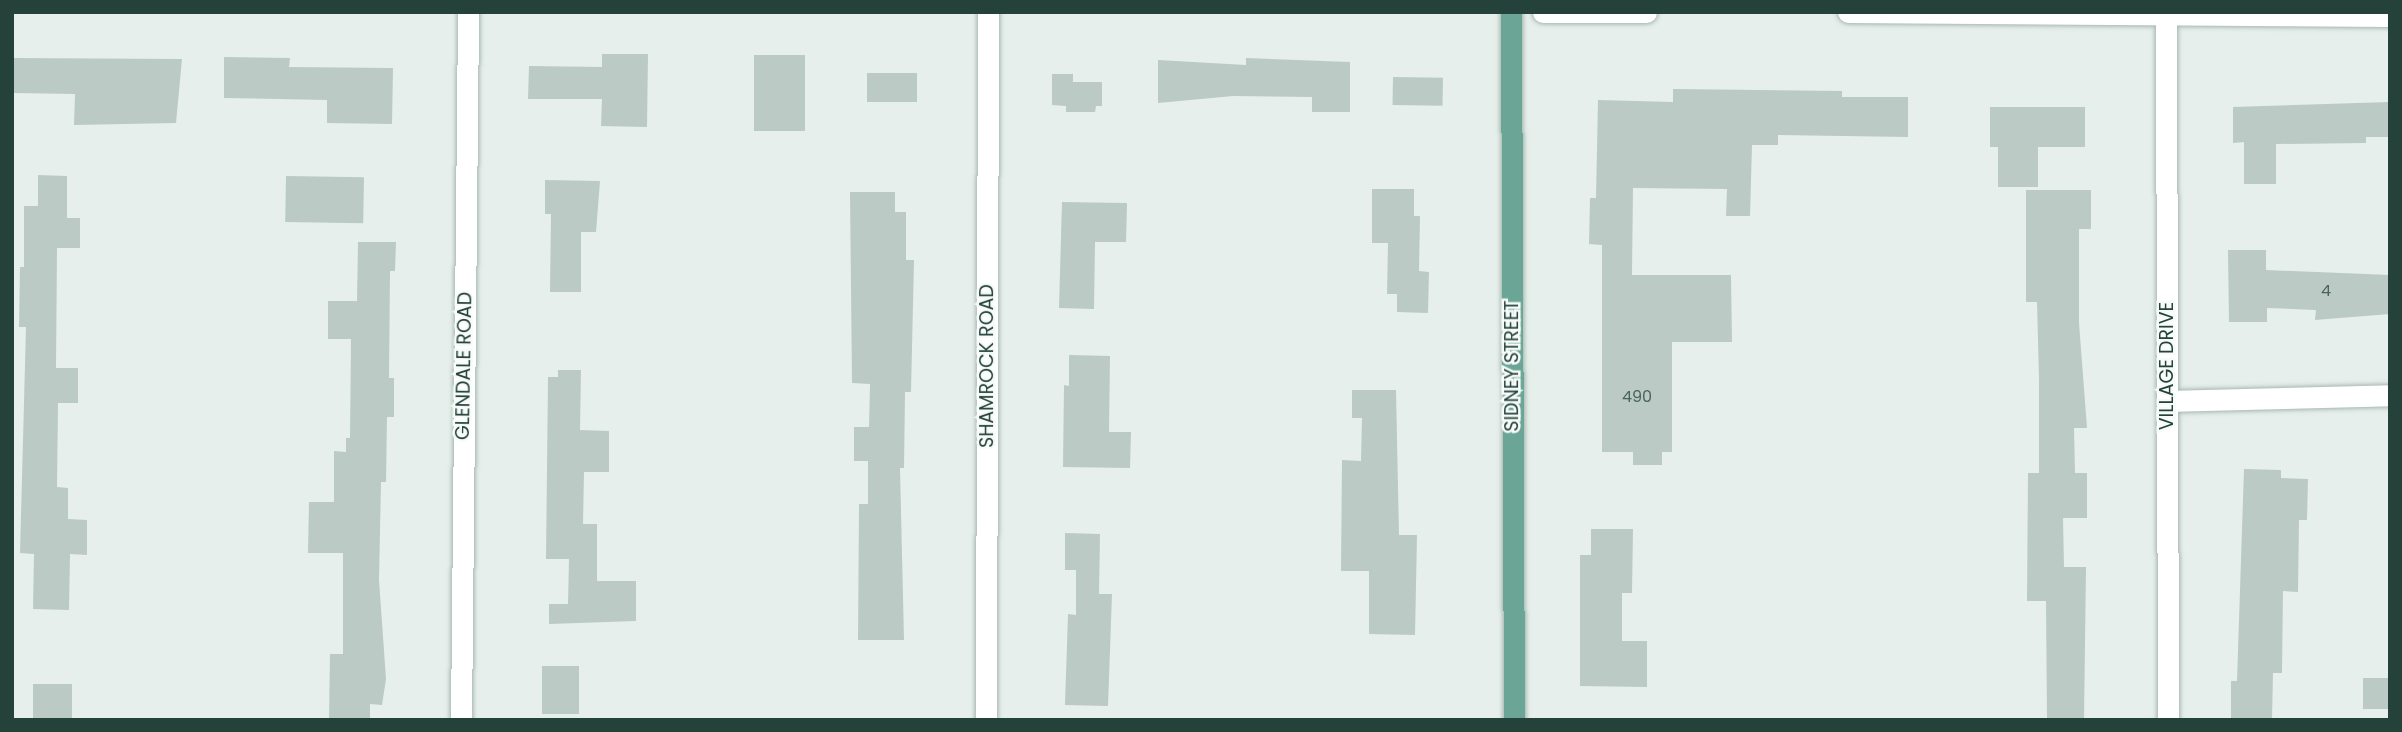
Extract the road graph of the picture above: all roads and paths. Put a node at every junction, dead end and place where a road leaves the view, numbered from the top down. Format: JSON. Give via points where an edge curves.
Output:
{"nodes":[{"id":1,"x":467,"y":12,"type":"edge"},
{"id":2,"x":988,"y":12,"type":"edge"},
{"id":3,"x":1511,"y":12,"type":"edge"},
{"id":4,"x":1543,"y":12,"type":"edge"},
{"id":5,"x":1646,"y":12,"type":"edge"},
{"id":6,"x":1848,"y":12,"type":"edge"},
{"id":7,"x":2166,"y":15,"type":"edge"},
{"id":8,"x":2390,"y":16,"type":"edge"},
{"id":9,"x":2390,"y":395,"type":"edge"},
{"id":10,"x":2167,"y":401,"type":"junction"},
{"id":11,"x":461,"y":720,"type":"edge"},
{"id":12,"x":986,"y":720,"type":"edge"},
{"id":13,"x":1514,"y":720,"type":"edge"},
{"id":14,"x":2168,"y":720,"type":"edge"}],
"edges":[{"from":1,"to":11,"type":"street","name":"GLENDALE ROAD"},
{"from":2,"to":12,"type":"street","name":"SHAMROCK ROAD"},
{"from":3,"to":13,"type":"main road","name":"SIDNEY STREET"},
{"from":4,"to":5,"type":"street"},
{"from":6,"to":7,"type":"street"},
{"from":7,"to":8,"type":"street"},
{"from":7,"to":10,"type":"street","name":"VILLAGE DRIVE"},
{"from":9,"to":10,"type":"street"},
{"from":10,"to":14,"type":"street","name":"VILLAGE DRIVE"}]}
